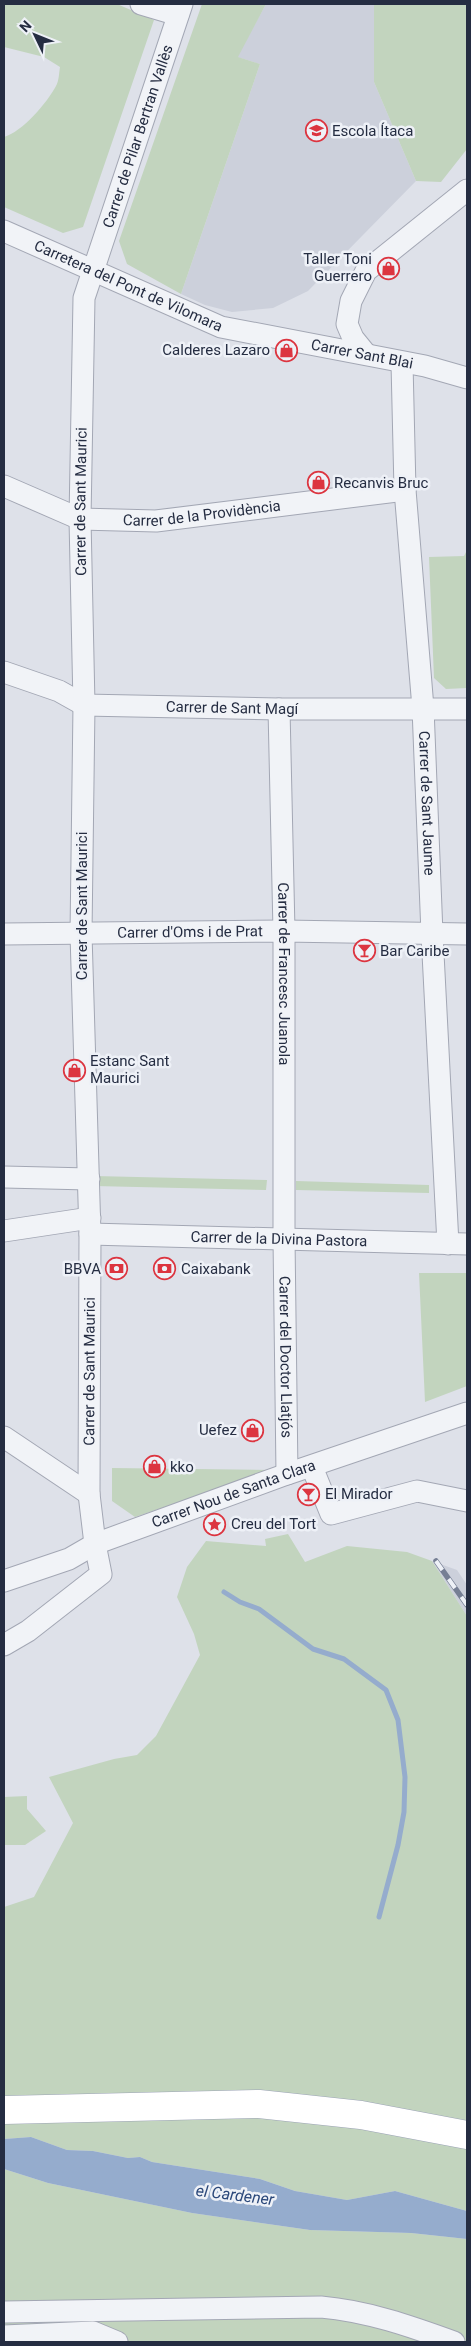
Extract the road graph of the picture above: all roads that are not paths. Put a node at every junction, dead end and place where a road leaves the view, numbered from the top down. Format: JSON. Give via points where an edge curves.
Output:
{"nodes":[{"id":1,"x":141,"y":4,"type":"edge"},
{"id":2,"x":180,"y":10,"type":"edge"},
{"id":3,"x":467,"y":190,"type":"edge"},
{"id":4,"x":4,"y":231,"type":"edge"},
{"id":5,"x":92,"y":270,"type":"junction"},
{"id":6,"x":256,"y":334,"type":"joint"},
{"id":7,"x":366,"y":354,"type":"junction"},
{"id":8,"x":402,"y":363,"type":"junction"},
{"id":9,"x":467,"y":378,"type":"edge"},
{"id":10,"x":4,"y":486,"type":"edge"},
{"id":11,"x":405,"y":490,"type":"junction"},
{"id":12,"x":80,"y":519,"type":"junction"},
{"id":13,"x":4,"y":672,"type":"edge"},
{"id":14,"x":84,"y":705,"type":"junction"},
{"id":15,"x":423,"y":708,"type":"junction"},
{"id":16,"x":467,"y":708,"type":"edge"},
{"id":17,"x":280,"y":709,"type":"junction"},
{"id":18,"x":284,"y":931,"type":"junction"},
{"id":19,"x":4,"y":934,"type":"edge"},
{"id":20,"x":80,"y":934,"type":"junction"},
{"id":21,"x":432,"y":934,"type":"junction"},
{"id":22,"x":467,"y":934,"type":"edge"},
{"id":23,"x":4,"y":1176,"type":"edge"},
{"id":24,"x":88,"y":1179,"type":"junction"},
{"id":25,"x":90,"y":1226,"type":"junction"},
{"id":26,"x":4,"y":1231,"type":"edge"},
{"id":27,"x":284,"y":1238,"type":"junction"},
{"id":28,"x":458,"y":1244,"type":"edge"},
{"id":29,"x":467,"y":1413,"type":"edge"},
{"id":30,"x":4,"y":1437,"type":"edge"},
{"id":31,"x":312,"y":1467,"type":"junction"},
{"id":32,"x":287,"y":1474,"type":"junction"},
{"id":33,"x":89,"y":1494,"type":"junction"},
{"id":34,"x":467,"y":1501,"type":"edge"},
{"id":35,"x":95,"y":1544,"type":"junction"},
{"id":36,"x":4,"y":1580,"type":"edge"},
{"id":37,"x":4,"y":1645,"type":"edge"},
{"id":38,"x":8,"y":2109,"type":"edge"},
{"id":39,"x":467,"y":2135,"type":"edge"},
{"id":40,"x":4,"y":2312,"type":"edge"},
{"id":41,"x":4,"y":2336,"type":"edge"},
{"id":42,"x":116,"y":2342,"type":"edge"},
{"id":43,"x":454,"y":2342,"type":"edge"}],
"edges":[{"from":1,"to":2,"type":"street"},
{"from":2,"to":5,"type":"street","name":"Carrer de Pilar Bertran Vallès"},
{"from":3,"to":7,"type":"street","via":[[366,271],[351,301],[347,324]]},
{"from":4,"to":5,"type":"street","name":"Carretera del Pont de Vilomara"},
{"from":5,"to":6,"type":"street","name":"Carretera del Pont de Vilomara","via":[[214,324]]},
{"from":5,"to":12,"type":"street","name":"Carrer de Sant Maurici","via":[[84,298]]},
{"from":6,"to":7,"type":"street","name":"Carrer Sant Blai"},
{"from":7,"to":8,"type":"street","name":"Carrer Sant Blai"},
{"from":8,"to":9,"type":"street","name":"Carrer Sant Blai"},
{"from":8,"to":11,"type":"street","name":"Carrer de Sant Jaume"},
{"from":10,"to":12,"type":"street","name":"Carrer de la Providència"},
{"from":11,"to":12,"type":"street","name":"Carrer de la Providència","via":[[156,520]]},
{"from":11,"to":15,"type":"street","name":"Carrer de Sant Jaume"},
{"from":12,"to":14,"type":"street","name":"Carrer de Sant Maurici"},
{"from":13,"to":14,"type":"street","name":"Carrer de Sant Magí","via":[[59,691]]},
{"from":14,"to":17,"type":"street","name":"Carrer de Sant Magí"},
{"from":14,"to":20,"type":"street","name":"Carrer de Sant Maurici"},
{"from":15,"to":16,"type":"street","name":"Carrer de Sant Magí"},
{"from":15,"to":17,"type":"street","name":"Carrer de Sant Magí"},
{"from":15,"to":21,"type":"street","name":"Carrer de Sant Jaume"},
{"from":17,"to":18,"type":"street","name":"Carrer de Francesc Juanola"},
{"from":18,"to":20,"type":"street","name":"Carrer d'Oms i de Prat"},
{"from":18,"to":21,"type":"street","name":"Carrer d'Oms i de Prat"},
{"from":18,"to":27,"type":"street","name":"Carrer de Francesc Juanola"},
{"from":19,"to":20,"type":"street","name":"Carrer d'Oms i de Prat"},
{"from":20,"to":24,"type":"street","name":"Carrer de Sant Maurici"},
{"from":21,"to":22,"type":"street","name":"Carrer d'Oms i de Prat"},
{"from":21,"to":28,"type":"street","name":"Carrer de Sant Jaume"},
{"from":23,"to":24,"type":"street"},
{"from":24,"to":25,"type":"street","name":"Carrer de Sant Maurici"},
{"from":25,"to":26,"type":"street","name":"Carrer de la Divina Pastora"},
{"from":25,"to":27,"type":"street","name":"Carrer de la Divina Pastora"},
{"from":25,"to":33,"type":"street","name":"Carrer de Sant Maurici"},
{"from":27,"to":28,"type":"street","name":"Carrer de la Divina Pastora"},
{"from":27,"to":32,"type":"street","name":"Carrer del Doctor Llatjós"},
{"from":29,"to":31,"type":"street","name":"Carrer Nou de Santa Clara"},
{"from":30,"to":33,"type":"street"},
{"from":31,"to":32,"type":"street","name":"Carrer Nou de Santa Clara"},
{"from":31,"to":34,"type":"street","via":[[331,1514],[417,1490]]},
{"from":32,"to":35,"type":"street","name":"Carrer Nou de Santa Clara"},
{"from":33,"to":35,"type":"street","name":"Carrer de Sant Maurici"},
{"from":35,"to":36,"type":"street","name":"Carrer Nou de Santa Clara","via":[[69,1559]]},
{"from":35,"to":37,"type":"street","name":"Carrer de Sant Maurici","via":[[101,1574]]},
{"from":38,"to":39,"type":"main road","via":[[259,2104],[361,2115]]},
{"from":40,"to":43,"type":"street","via":[[321,2307],[382,2318]]},
{"from":41,"to":42,"type":"street","via":[[93,2332]]}]}
